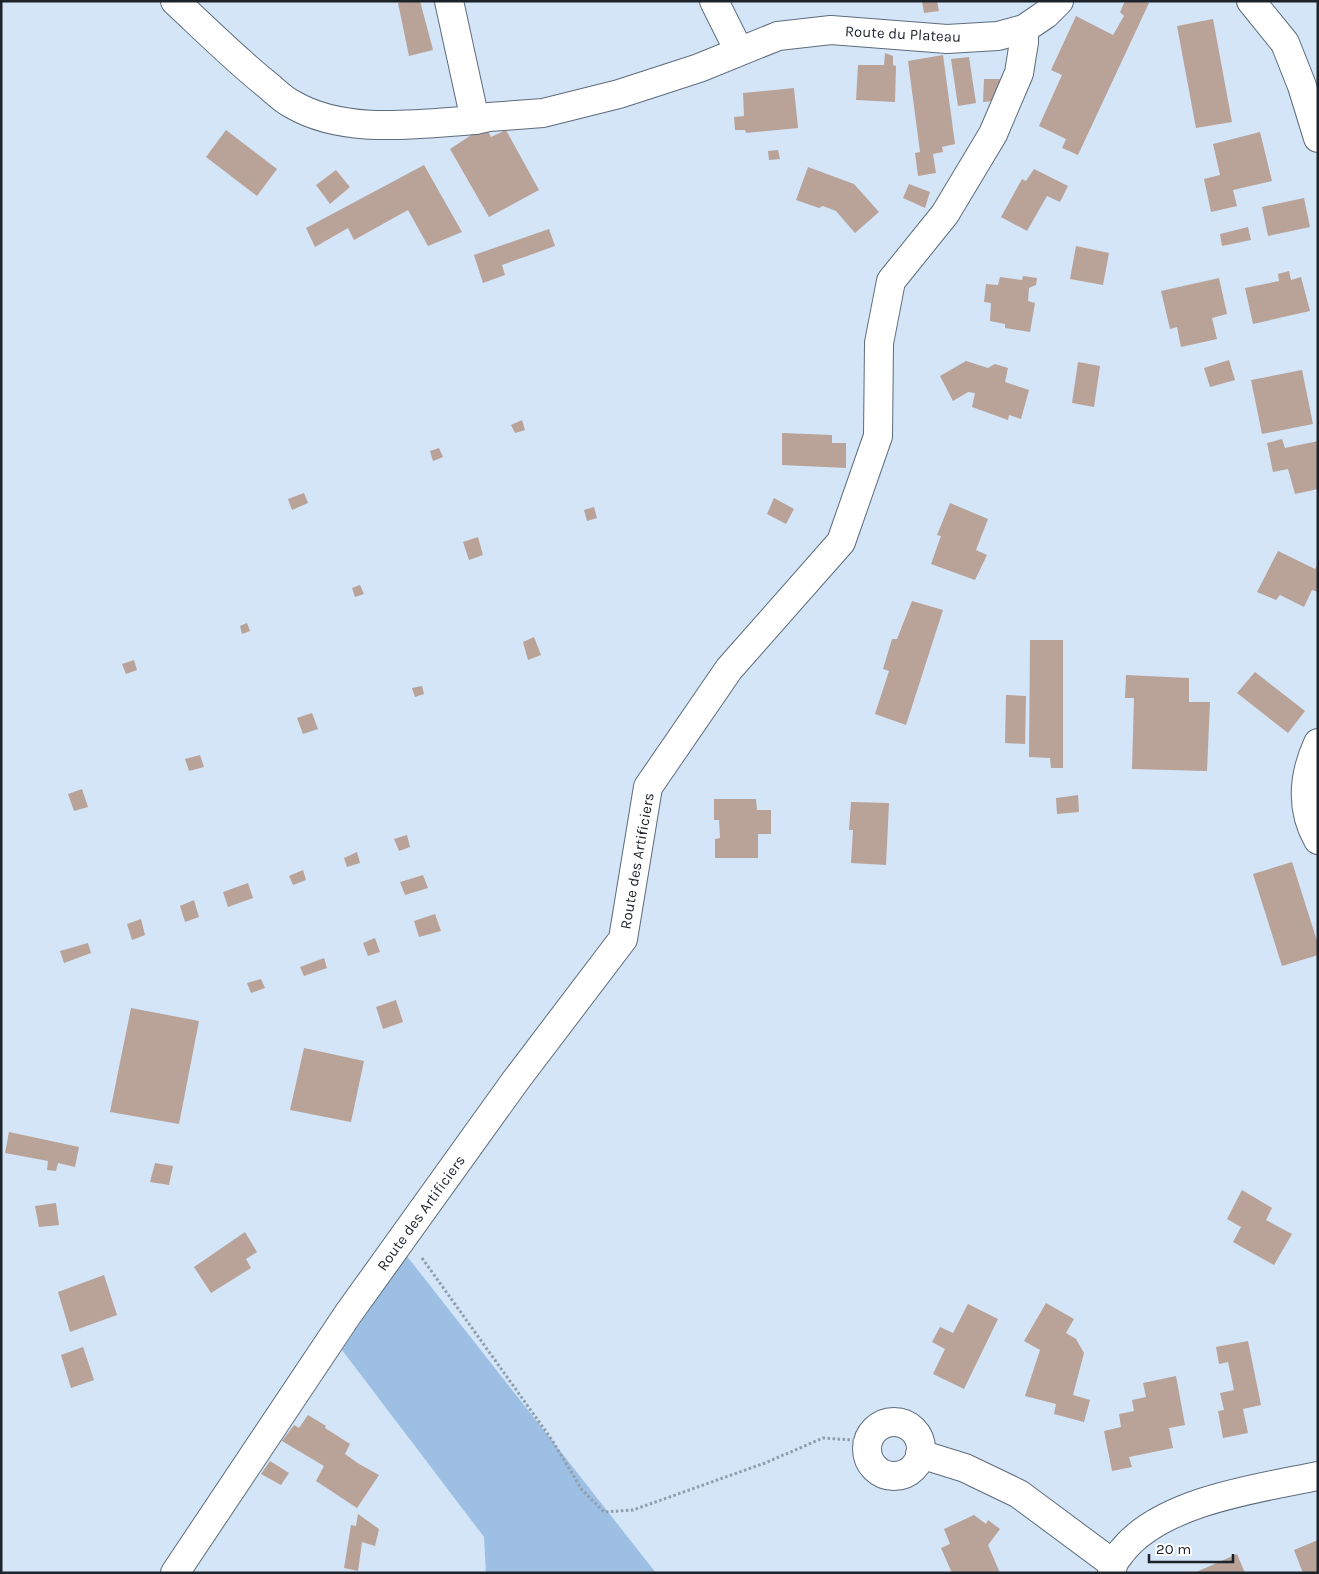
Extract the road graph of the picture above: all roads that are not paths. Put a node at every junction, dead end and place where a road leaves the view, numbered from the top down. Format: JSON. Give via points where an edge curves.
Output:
{"nodes":[{"id":1,"x":175,"y":1,"type":"edge"},
{"id":2,"x":448,"y":1,"type":"edge"},
{"id":3,"x":714,"y":1,"type":"edge"},
{"id":4,"x":1059,"y":1,"type":"edge"},
{"id":5,"x":1251,"y":1,"type":"edge"},
{"id":6,"x":1024,"y":28,"type":"junction"},
{"id":7,"x":739,"y":51,"type":"junction"},
{"id":8,"x":475,"y":120,"type":"junction"},
{"id":9,"x":1318,"y":138,"type":"edge"},
{"id":10,"x":1318,"y":743,"type":"edge"},
{"id":11,"x":1318,"y":840,"type":"edge"},
{"id":12,"x":920,"y":1454,"type":"junction"},
{"id":13,"x":1318,"y":1476,"type":"edge"},
{"id":14,"x":1112,"y":1568,"type":"edge"},
{"id":15,"x":175,"y":1573,"type":"edge"}],
"edges":[{"from":1,"to":8,"type":"street","name":"Route du Plateau","via":[[248,69],[292,104],[309,112],[347,122],[386,125]]},
{"from":2,"to":8,"type":"street"},
{"from":3,"to":7,"type":"street"},
{"from":4,"to":6,"type":"street","name":"Route du Plateau"},
{"from":5,"to":9,"type":"street","via":[[1285,43]]},
{"from":6,"to":7,"type":"street","name":"Route du Plateau","via":[[998,36],[947,38],[831,30],[778,36]]},
{"from":6,"to":15,"type":"street","name":"Route des Artificiers","via":[[1019,73],[993,134],[945,214],[891,282],[879,344],[878,436],[841,542],[729,669],[648,787],[624,939],[516,1080],[348,1314]]},
{"from":7,"to":8,"type":"street","name":"Route du Plateau","via":[[700,68],[619,94],[543,113]]},
{"from":10,"to":11,"type":"street","via":[[1304,791],[1310,826]]},
{"from":12,"to":12,"type":"street","via":[[918,1436],[905,1424],[887,1422],[879,1426],[868,1441],[867,1450],[873,1466],[888,1475],[896,1476],[912,1469]]},
{"from":12,"to":14,"type":"street","via":[[965,1468],[1018,1494]]},
{"from":13,"to":14,"type":"street","via":[[1228,1495],[1182,1509],[1129,1542]]}]}
